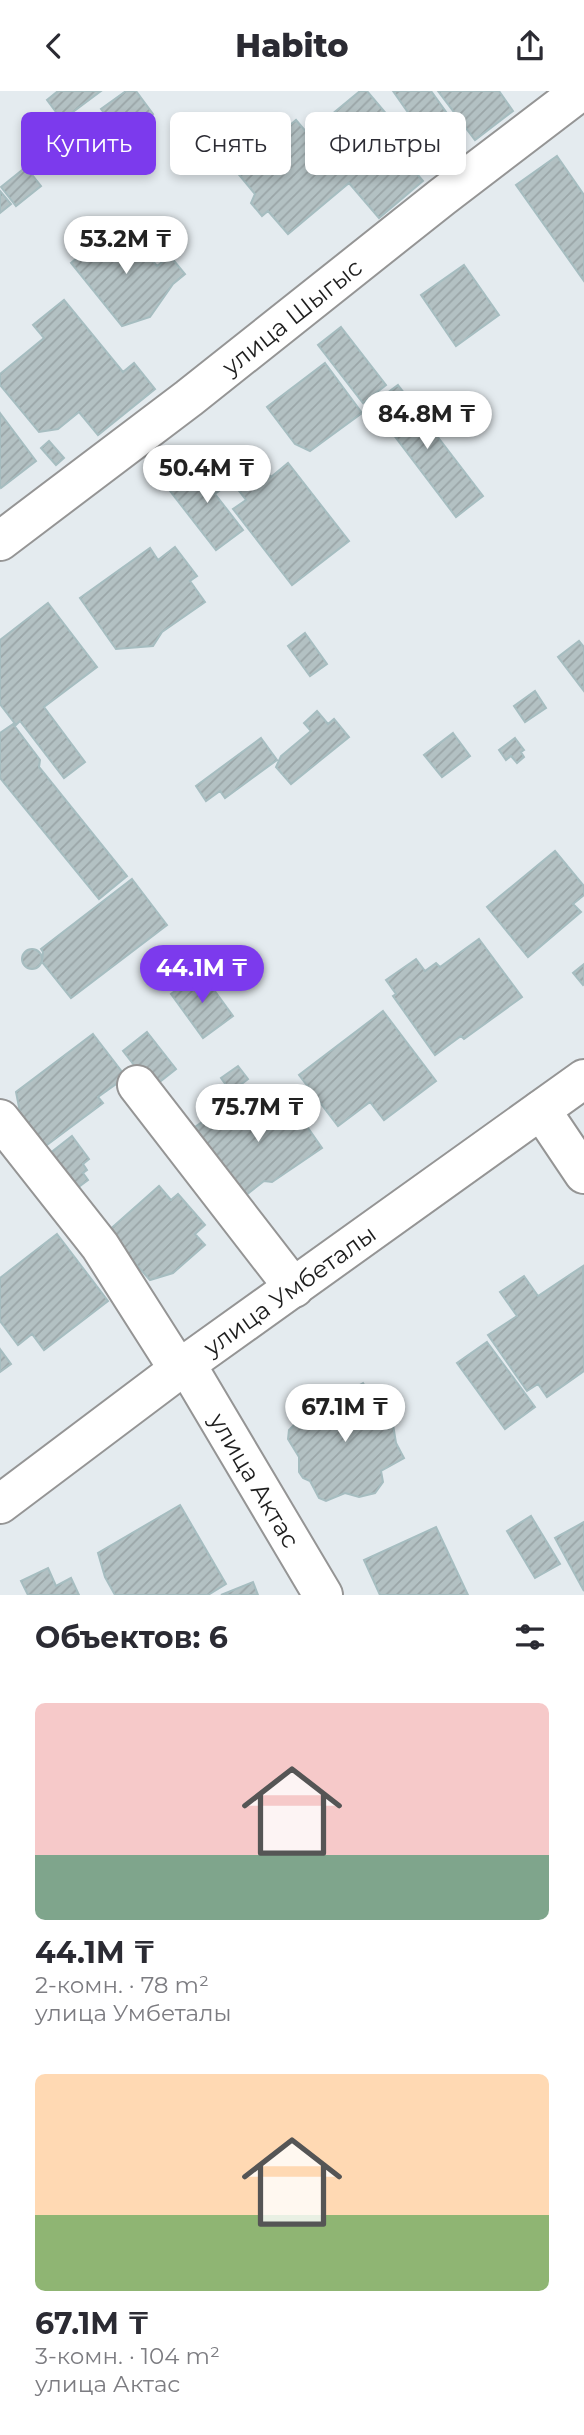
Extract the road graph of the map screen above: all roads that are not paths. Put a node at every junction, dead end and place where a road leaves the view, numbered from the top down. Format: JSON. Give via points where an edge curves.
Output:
{"nodes":[{"id":1,"x":581,"y":91,"type":"edge"},
{"id":2,"x":0,"y":541,"type":"edge"},
{"id":3,"x":584,"y":1079,"type":"edge"},
{"id":4,"x":136,"y":1086,"type":"dead end"},
{"id":5,"x":541,"y":1109,"type":"junction"},
{"id":6,"x":0,"y":1119,"type":"edge"},
{"id":7,"x":584,"y":1174,"type":"edge"},
{"id":8,"x":294,"y":1288,"type":"junction"},
{"id":9,"x":183,"y":1367,"type":"junction"},
{"id":10,"x":5,"y":1491,"type":"edge"},
{"id":11,"x":323,"y":1595,"type":"edge"}],
"edges":[{"from":1,"to":2,"type":"street","name":"улица Шыгыс"},
{"from":3,"to":5,"type":"street","name":"улица Умбеталы"},
{"from":4,"to":8,"type":"street"},
{"from":5,"to":7,"type":"street"},
{"from":5,"to":8,"type":"street","name":"улица Умбеталы"},
{"from":6,"to":9,"type":"street","name":"улица Актас","via":[[100,1246]]},
{"from":8,"to":9,"type":"street","name":"улица Умбеталы"},
{"from":9,"to":10,"type":"street","name":"улица Умбеталы"},
{"from":9,"to":11,"type":"street","name":"улица Актас"}]}
